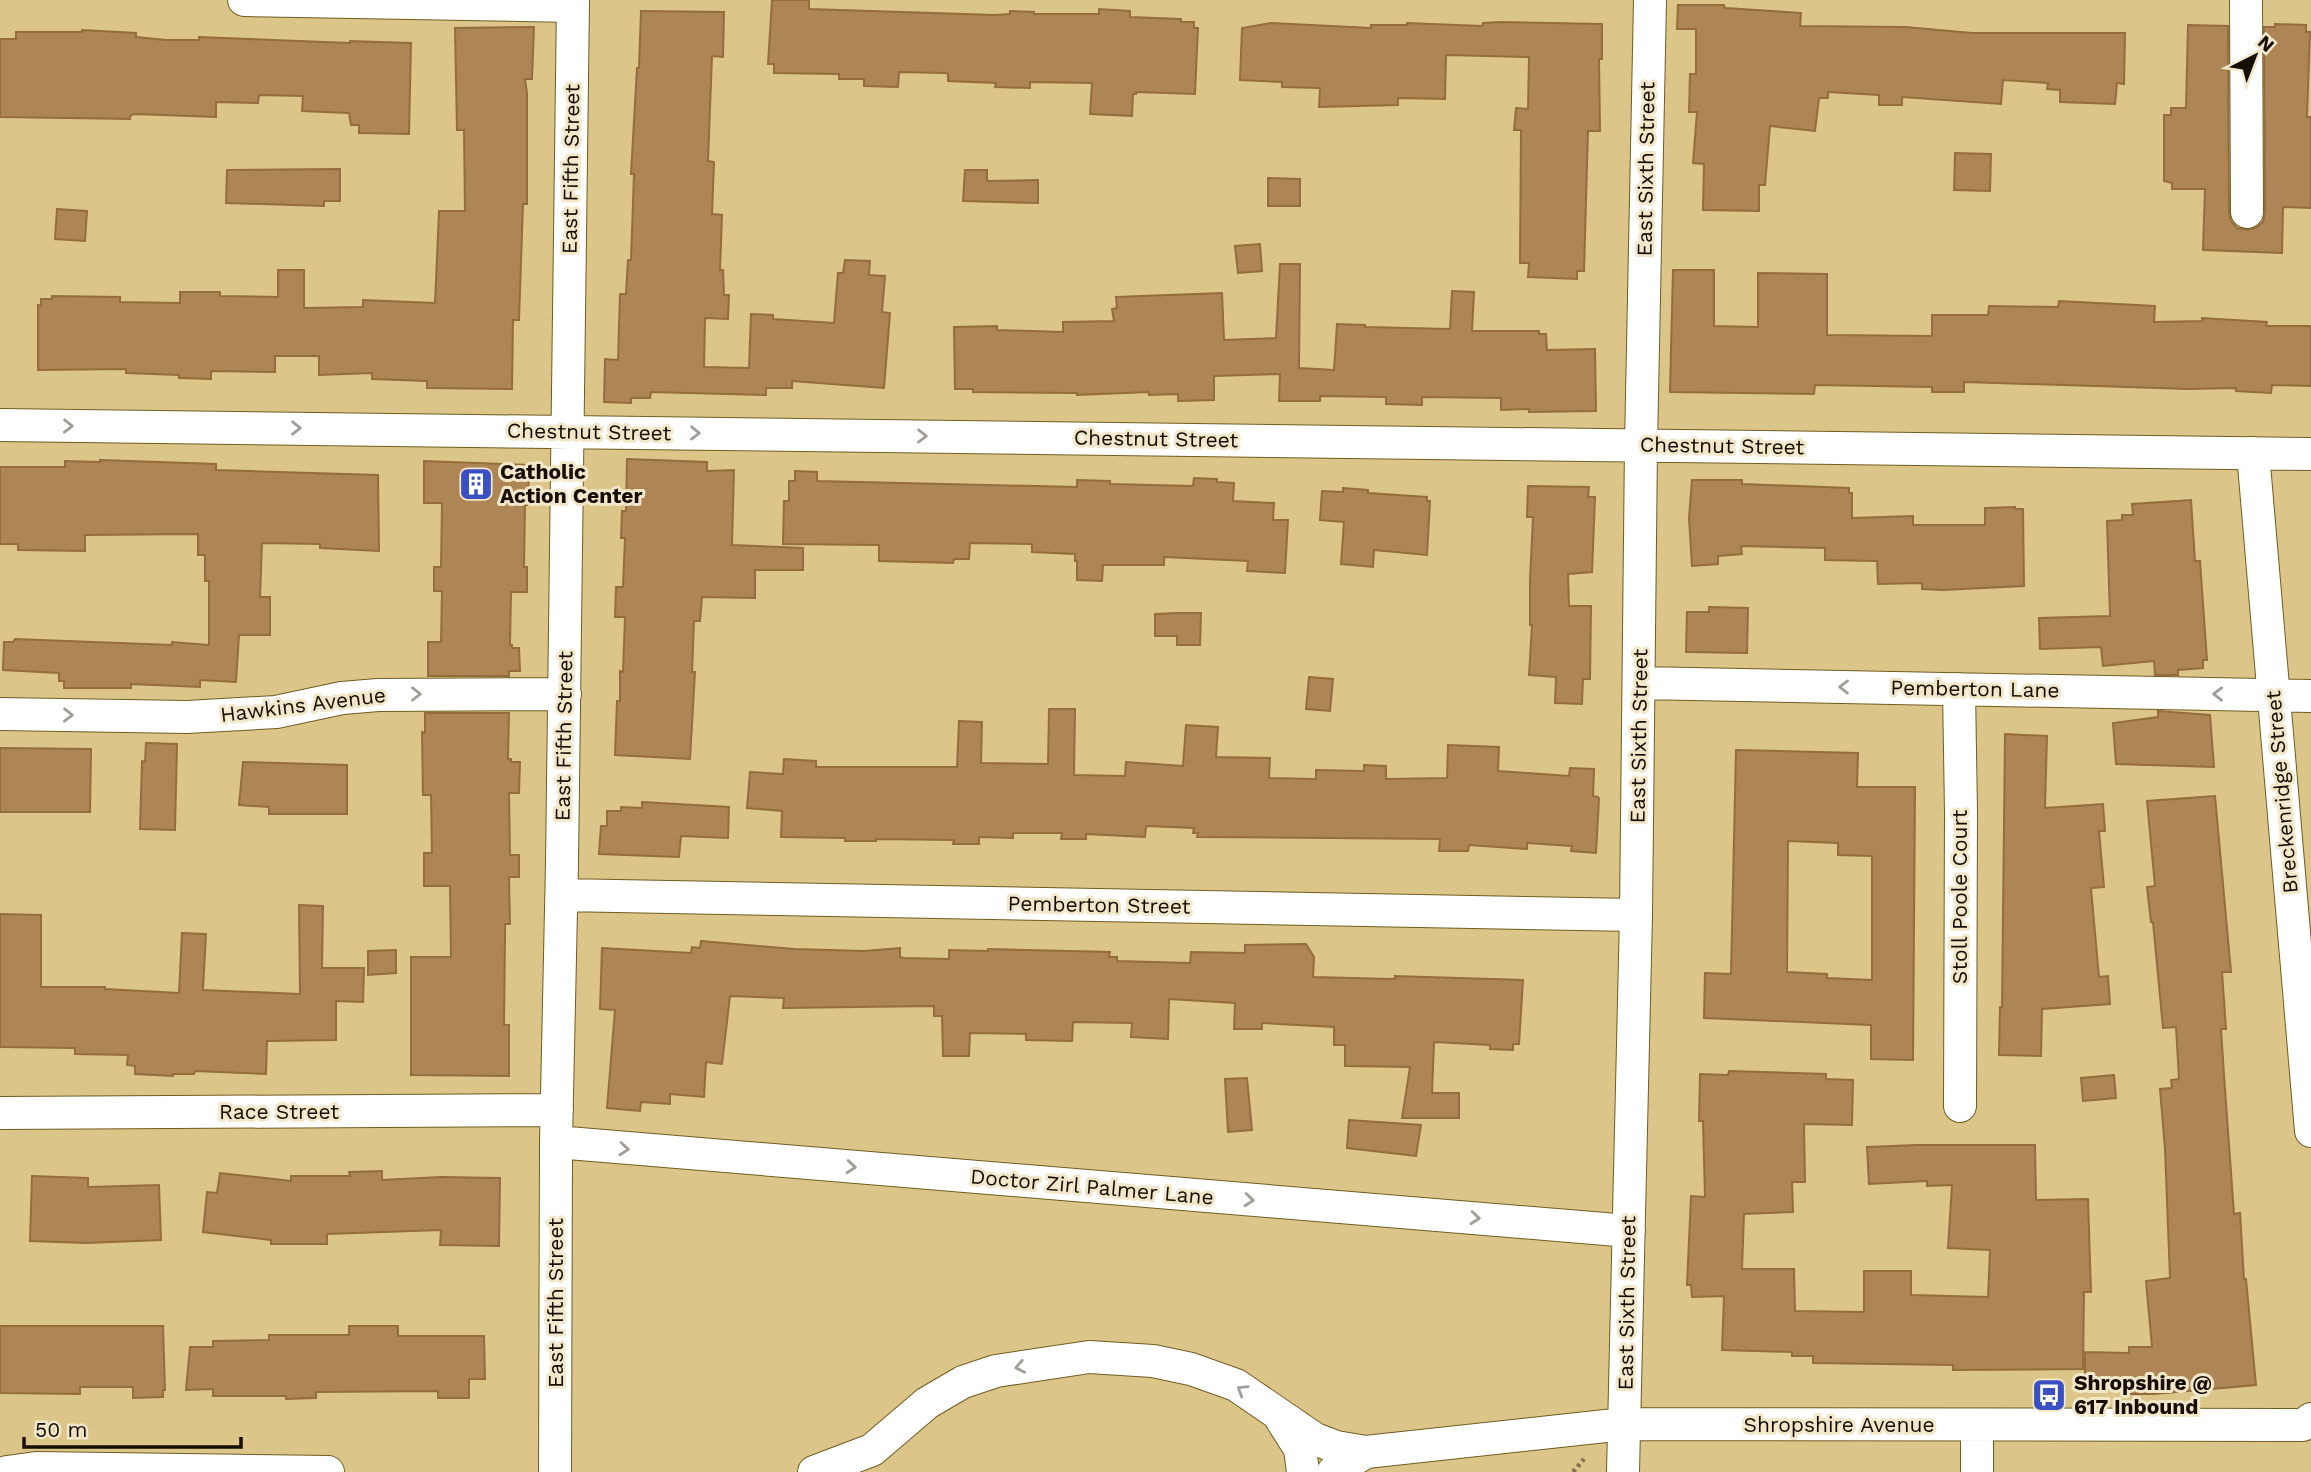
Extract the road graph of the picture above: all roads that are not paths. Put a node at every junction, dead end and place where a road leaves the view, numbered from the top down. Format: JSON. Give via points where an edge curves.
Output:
{"nodes":[{"id":1,"x":244,"y":0,"type":"edge"},
{"id":2,"x":1650,"y":0,"type":"edge"},
{"id":3,"x":2246,"y":0,"type":"edge"},
{"id":4,"x":573,"y":3,"type":"edge"},
{"id":5,"x":2247,"y":212,"type":"dead end"},
{"id":6,"x":0,"y":425,"type":"edge"},
{"id":7,"x":568,"y":432,"type":"junction"},
{"id":8,"x":1641,"y":445,"type":"junction"},
{"id":9,"x":2253,"y":453,"type":"junction"},
{"id":10,"x":2311,"y":454,"type":"edge"},
{"id":11,"x":1640,"y":683,"type":"junction"},
{"id":12,"x":1959,"y":689,"type":"junction"},
{"id":13,"x":565,"y":694,"type":"junction"},
{"id":14,"x":2274,"y":695,"type":"junction"},
{"id":15,"x":2311,"y":696,"type":"edge"},
{"id":16,"x":0,"y":714,"type":"edge"},
{"id":17,"x":562,"y":895,"type":"junction"},
{"id":18,"x":1636,"y":915,"type":"junction"},
{"id":19,"x":1959,"y":1106,"type":"dead end"},
{"id":20,"x":557,"y":1110,"type":"junction"},
{"id":21,"x":0,"y":1113,"type":"edge"},
{"id":22,"x":2311,"y":1130,"type":"edge"},
{"id":23,"x":556,"y":1142,"type":"junction"},
{"id":24,"x":1629,"y":1231,"type":"junction"},
{"id":25,"x":1280,"y":1417,"type":"junction"},
{"id":26,"x":2311,"y":1419,"type":"edge"},
{"id":27,"x":1624,"y":1424,"type":"junction"},
{"id":28,"x":1977,"y":1425,"type":"junction"},
{"id":29,"x":897,"y":1428,"type":"junction"},
{"id":30,"x":1366,"y":1452,"type":"junction"},
{"id":31,"x":7,"y":1472,"type":"edge"},
{"id":32,"x":328,"y":1472,"type":"edge"},
{"id":33,"x":555,"y":1472,"type":"edge"},
{"id":34,"x":814,"y":1472,"type":"edge"},
{"id":35,"x":879,"y":1472,"type":"edge"},
{"id":36,"x":1303,"y":1472,"type":"edge"},
{"id":37,"x":1333,"y":1472,"type":"edge"},
{"id":38,"x":1623,"y":1472,"type":"edge"},
{"id":39,"x":1977,"y":1472,"type":"edge"}],
"edges":[{"from":1,"to":4,"type":"street"},
{"from":2,"to":8,"type":"street","name":"East Sixth Street"},
{"from":3,"to":5,"type":"street"},
{"from":4,"to":7,"type":"street","name":"East Fifth Street"},
{"from":6,"to":7,"type":"street","name":"Chestnut Street","one_way":true},
{"from":7,"to":8,"type":"street","name":"Chestnut Street","one_way":true},
{"from":7,"to":13,"type":"street","name":"East Fifth Street"},
{"from":8,"to":9,"type":"street","name":"Chestnut Street"},
{"from":8,"to":11,"type":"street","name":"East Sixth Street"},
{"from":9,"to":10,"type":"street","name":"Chestnut Street"},
{"from":9,"to":14,"type":"street","name":"Breckenridge Street"},
{"from":12,"to":11,"type":"street","name":"Pemberton Lane","one_way":true},
{"from":11,"to":18,"type":"street","name":"East Sixth Street"},
{"from":14,"to":12,"type":"street","name":"Pemberton Lane","one_way":true},
{"from":12,"to":19,"type":"street","name":"Stoll Poole Court"},
{"from":16,"to":13,"type":"street","name":"Hawkins Avenue","one_way":true,"via":[[187,717],[276,712],[378,695]]},
{"from":13,"to":17,"type":"street","name":"East Fifth Street"},
{"from":14,"to":15,"type":"street","name":"Pemberton Lane"},
{"from":14,"to":22,"type":"street","name":"Breckenridge Street"},
{"from":17,"to":18,"type":"street","name":"Pemberton Street"},
{"from":17,"to":20,"type":"street","name":"East Fifth Street"},
{"from":18,"to":24,"type":"street","name":"East Sixth Street"},
{"from":20,"to":21,"type":"street","name":"Race Street"},
{"from":20,"to":23,"type":"street","name":"East Fifth Street"},
{"from":23,"to":24,"type":"street","name":"Doctor Zirl Palmer Lane","one_way":true},
{"from":23,"to":33,"type":"street","name":"East Fifth Street"},
{"from":24,"to":27,"type":"street","name":"East Sixth Street"},
{"from":25,"to":29,"type":"street","name":"Shropshire Avenue","one_way":true,"via":[[1236,1385],[1191,1369],[1089,1356],[996,1371],[964,1382],[927,1403]]},
{"from":25,"to":30,"type":"street","name":"Shropshire Avenue","via":[[1315,1439]]},
{"from":25,"to":36,"type":"street","name":"Shropshire Avenue","via":[[1300,1449]]},
{"from":26,"to":28,"type":"street","name":"Shropshire Avenue","via":[[2303,1425]]},
{"from":27,"to":28,"type":"street","name":"Shropshire Avenue"},
{"from":27,"to":30,"type":"street","name":"Shropshire Avenue"},
{"from":27,"to":38,"type":"street","name":"East Sixth Street"},
{"from":28,"to":39,"type":"street"},
{"from":29,"to":34,"type":"street","name":"Shropshire Avenue","via":[[872,1450]]},
{"from":29,"to":35,"type":"street","name":"Shropshire Avenue"},
{"from":30,"to":37,"type":"street","name":"Shropshire Avenue"},
{"from":31,"to":32,"type":"street","via":[[36,1468]]}]}
